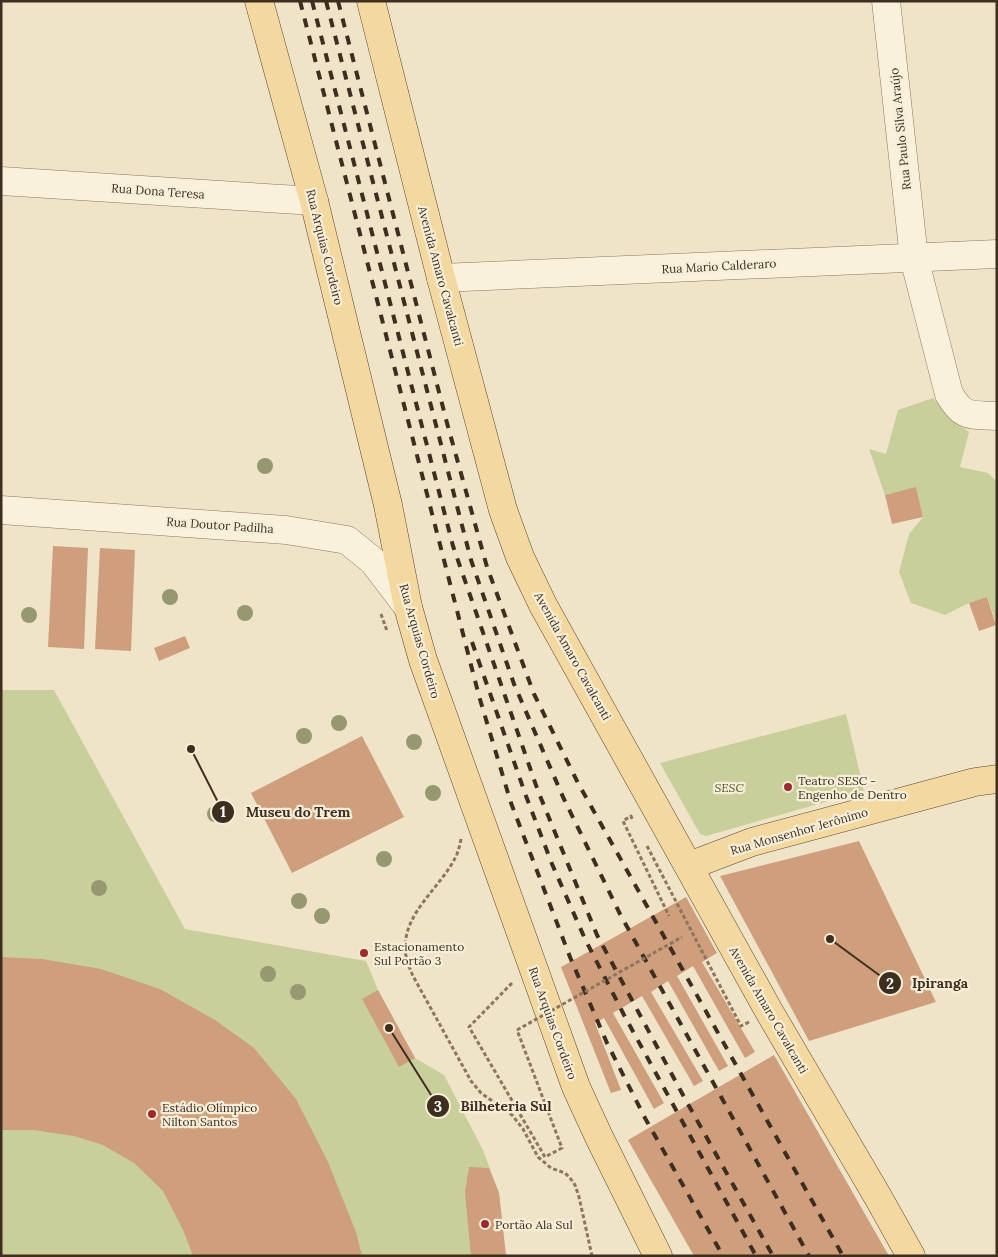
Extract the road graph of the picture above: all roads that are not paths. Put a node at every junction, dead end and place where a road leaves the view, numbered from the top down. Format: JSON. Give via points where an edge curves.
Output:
{"nodes":[{"id":1,"x":259,"y":1,"type":"edge"},
{"id":2,"x":370,"y":1,"type":"edge"},
{"id":3,"x":886,"y":1,"type":"edge"},
{"id":4,"x":1,"y":181,"type":"edge"},
{"id":5,"x":314,"y":201,"type":"junction"},
{"id":6,"x":997,"y":254,"type":"edge"},
{"id":7,"x":914,"y":258,"type":"junction"},
{"id":8,"x":441,"y":278,"type":"junction"},
{"id":9,"x":997,"y":416,"type":"edge"},
{"id":10,"x":1,"y":510,"type":"edge"},
{"id":11,"x":408,"y":607,"type":"junction"},
{"id":12,"x":997,"y":778,"type":"edge"},
{"id":13,"x":689,"y":866,"type":"junction"},
{"id":14,"x":658,"y":1256,"type":"edge"},
{"id":15,"x":911,"y":1256,"type":"edge"}],
"edges":[{"from":1,"to":5,"type":"main road","name":"Rua Arquias Cordeiro"},
{"from":2,"to":8,"type":"main road","name":"Avenida Amaro Cavalcanti"},
{"from":3,"to":7,"type":"street","name":"Rua Paulo Silva Araújo"},
{"from":4,"to":5,"type":"street","name":"Rua Dona Teresa"},
{"from":5,"to":11,"type":"main road","name":"Rua Arquias Cordeiro","via":[[386,496]]},
{"from":6,"to":7,"type":"street","name":"Rua Mario Calderaro"},
{"from":7,"to":8,"type":"street","name":"Rua Mario Calderaro"},
{"from":7,"to":9,"type":"street","name":"Rua Paulo Silva Araújo","via":[[949,394],[965,414]]},
{"from":8,"to":13,"type":"main road","name":"Avenida Amaro Cavalcanti","via":[[503,510],[520,557],[543,605]]},
{"from":10,"to":11,"type":"street","name":"Rua Doutor Padilha","via":[[286,530],[347,540],[373,561]]},
{"from":11,"to":14,"type":"main road","name":"Rua Arquias Cordeiro","via":[[433,688],[576,1087]]},
{"from":12,"to":13,"type":"main road","name":"Rua Monsenhor Jerônimo","via":[[752,842]]},
{"from":13,"to":15,"type":"main road","name":"Avenida Amaro Cavalcanti"}]}
